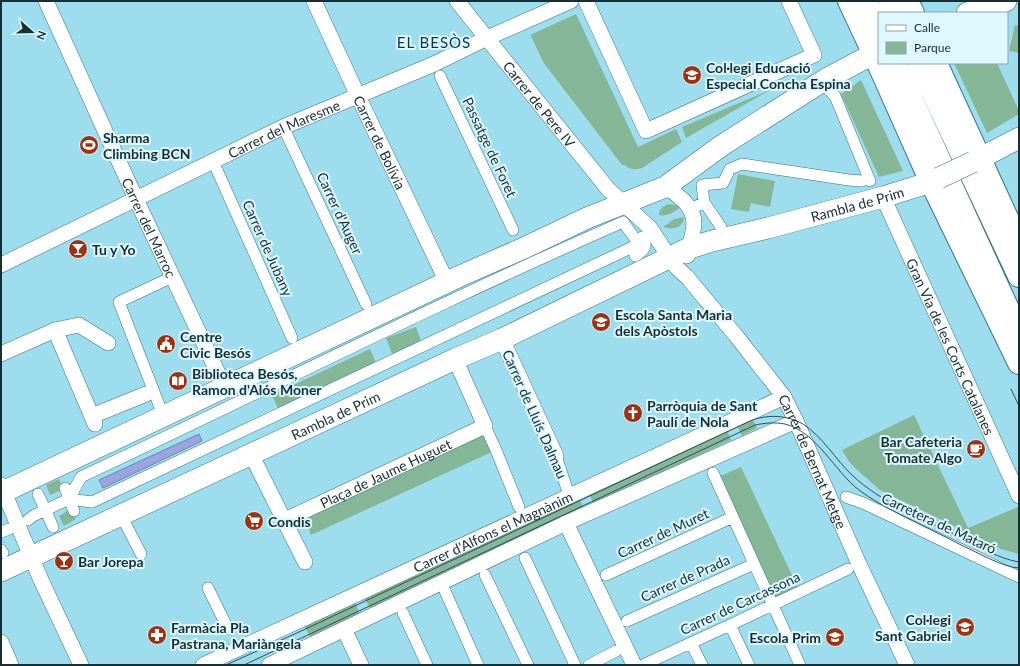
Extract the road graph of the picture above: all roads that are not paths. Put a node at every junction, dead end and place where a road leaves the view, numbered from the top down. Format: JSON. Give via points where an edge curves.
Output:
{"nodes":[{"id":1,"x":46,"y":1,"type":"edge"},
{"id":2,"x":314,"y":1,"type":"edge"},
{"id":3,"x":457,"y":1,"type":"edge"},
{"id":4,"x":571,"y":1,"type":"edge"},
{"id":5,"x":586,"y":1,"type":"edge"},
{"id":6,"x":789,"y":1,"type":"edge"},
{"id":7,"x":849,"y":1,"type":"edge"},
{"id":8,"x":866,"y":1,"type":"edge"},
{"id":9,"x":890,"y":1,"type":"edge"},
{"id":10,"x":907,"y":1,"type":"edge"},
{"id":11,"x":1006,"y":1,"type":"edge"},
{"id":12,"x":968,"y":8,"type":"edge"},
{"id":13,"x":896,"y":12,"type":"edge"},
{"id":14,"x":912,"y":12,"type":"edge"},
{"id":15,"x":878,"y":27,"type":"edge"},
{"id":16,"x":487,"y":38,"type":"junction"},
{"id":17,"x":876,"y":52,"type":"edge"},
{"id":18,"x":882,"y":64,"type":"edge"},
{"id":19,"x":895,"y":64,"type":"edge"},
{"id":20,"x":919,"y":64,"type":"edge"},
{"id":21,"x":936,"y":64,"type":"edge"},
{"id":22,"x":440,"y":76,"type":"dead end"},
{"id":23,"x":829,"y":90,"type":"dead end"},
{"id":24,"x":358,"y":96,"type":"junction"},
{"id":25,"x":287,"y":135,"type":"dead end"},
{"id":26,"x":1019,"y":138,"type":"edge"},
{"id":27,"x":977,"y":161,"type":"junction"},
{"id":28,"x":217,"y":170,"type":"dead end"},
{"id":29,"x":935,"y":180,"type":"junction"},
{"id":30,"x":872,"y":186,"type":"junction"},
{"id":31,"x":665,"y":187,"type":"junction"},
{"id":32,"x":136,"y":198,"type":"junction"},
{"id":33,"x":618,"y":208,"type":"junction"},
{"id":34,"x":721,"y":227,"type":"dead end"},
{"id":35,"x":513,"y":230,"type":"dead end"},
{"id":36,"x":642,"y":242,"type":"junction"},
{"id":37,"x":1019,"y":244,"type":"edge"},
{"id":38,"x":678,"y":253,"type":"junction"},
{"id":39,"x":634,"y":256,"type":"dead end"},
{"id":40,"x":1,"y":265,"type":"edge"},
{"id":41,"x":1019,"y":276,"type":"edge"},
{"id":42,"x":172,"y":277,"type":"junction"},
{"id":43,"x":687,"y":277,"type":"junction"},
{"id":44,"x":445,"y":283,"type":"junction"},
{"id":45,"x":366,"y":304,"type":"dead end"},
{"id":46,"x":55,"y":330,"type":"junction"},
{"id":47,"x":1019,"y":333,"type":"edge"},
{"id":48,"x":292,"y":338,"type":"dead end"},
{"id":49,"x":502,"y":339,"type":"junction"},
{"id":50,"x":108,"y":343,"type":"dead end"},
{"id":51,"x":1,"y":354,"type":"edge"},
{"id":52,"x":455,"y":359,"type":"junction"},
{"id":53,"x":1019,"y":363,"type":"edge"},
{"id":54,"x":225,"y":388,"type":"junction"},
{"id":55,"x":146,"y":394,"type":"dead end"},
{"id":56,"x":784,"y":398,"type":"junction"},
{"id":57,"x":161,"y":410,"type":"dead end"},
{"id":58,"x":796,"y":421,"type":"junction"},
{"id":59,"x":485,"y":426,"type":"junction"},
{"id":60,"x":251,"y":454,"type":"junction"},
{"id":61,"x":556,"y":456,"type":"joint"},
{"id":62,"x":713,"y":473,"type":"dead end"},
{"id":63,"x":65,"y":488,"type":"dead end"},
{"id":64,"x":567,"y":489,"type":"dead end"},
{"id":65,"x":2,"y":490,"type":"edge"},
{"id":66,"x":38,"y":494,"type":"dead end"},
{"id":67,"x":1019,"y":496,"type":"edge"},
{"id":68,"x":846,"y":497,"type":"dead end"},
{"id":69,"x":69,"y":499,"type":"junction"},
{"id":70,"x":518,"y":507,"type":"dead end"},
{"id":71,"x":45,"y":510,"type":"junction"},
{"id":72,"x":74,"y":511,"type":"dead end"},
{"id":73,"x":121,"y":515,"type":"junction"},
{"id":74,"x":733,"y":517,"type":"junction"},
{"id":75,"x":285,"y":520,"type":"junction"},
{"id":76,"x":566,"y":522,"type":"junction"},
{"id":77,"x":19,"y":523,"type":"edge"},
{"id":78,"x":53,"y":527,"type":"dead end"},
{"id":79,"x":141,"y":554,"type":"dead end"},
{"id":80,"x":32,"y":556,"type":"junction"},
{"id":81,"x":2,"y":558,"type":"edge"},
{"id":82,"x":525,"y":558,"type":"dead end"},
{"id":83,"x":305,"y":562,"type":"dead end"},
{"id":84,"x":754,"y":564,"type":"junction"},
{"id":85,"x":848,"y":569,"type":"dead end"},
{"id":86,"x":485,"y":575,"type":"dead end"},
{"id":87,"x":606,"y":576,"type":"dead end"},
{"id":88,"x":1019,"y":576,"type":"edge"},
{"id":89,"x":208,"y":588,"type":"dead end"},
{"id":90,"x":445,"y":590,"type":"dead end"},
{"id":91,"x":773,"y":605,"type":"junction"},
{"id":92,"x":403,"y":613,"type":"dead end"},
{"id":93,"x":627,"y":621,"type":"dead end"},
{"id":94,"x":730,"y":625,"type":"junction"},
{"id":95,"x":228,"y":629,"type":"dead end"},
{"id":96,"x":344,"y":629,"type":"junction"},
{"id":97,"x":1,"y":642,"type":"edge"},
{"id":98,"x":691,"y":643,"type":"junction"},
{"id":99,"x":616,"y":651,"type":"dead end"},
{"id":100,"x":639,"y":664,"type":"edge"},
{"id":101,"x":12,"y":665,"type":"edge"},
{"id":102,"x":81,"y":665,"type":"edge"},
{"id":103,"x":203,"y":665,"type":"edge"},
{"id":104,"x":269,"y":665,"type":"edge"},
{"id":105,"x":361,"y":665,"type":"edge"},
{"id":106,"x":427,"y":665,"type":"edge"},
{"id":107,"x":478,"y":665,"type":"edge"},
{"id":108,"x":528,"y":665,"type":"edge"},
{"id":109,"x":575,"y":665,"type":"edge"},
{"id":110,"x":589,"y":665,"type":"edge"},
{"id":111,"x":702,"y":665,"type":"edge"},
{"id":112,"x":749,"y":665,"type":"edge"},
{"id":113,"x":800,"y":665,"type":"edge"},
{"id":114,"x":907,"y":665,"type":"edge"}],
"edges":[{"from":1,"to":32,"type":"street","name":"Carrer del Marroc"},
{"from":2,"to":24,"type":"street","name":"Carrer de Bolívia"},
{"from":3,"to":16,"type":"street","name":"Carrer de Pere IV"},
{"from":4,"to":16,"type":"street","name":"Carrer del Maresme"},
{"from":5,"to":6,"type":"street","via":[[646,131],[814,55]]},
{"from":7,"to":17,"type":"main road"},
{"from":8,"to":15,"type":"main road"},
{"from":9,"to":13,"type":"main road"},
{"from":10,"to":14,"type":"main road"},
{"from":11,"to":12,"type":"main road"},
{"from":16,"to":24,"type":"street","name":"Carrer del Maresme"},
{"from":16,"to":33,"type":"street","name":"Carrer de Pere IV","via":[[608,189]]},
{"from":17,"to":31,"type":"main road","via":[[826,79],[729,141]]},
{"from":18,"to":29,"type":"main road"},
{"from":19,"to":47,"type":"main road"},
{"from":20,"to":41,"type":"main road"},
{"from":21,"to":27,"type":"main road"},
{"from":22,"to":35,"type":"street","name":"Passatge de Foret"},
{"from":23,"to":30,"type":"street","name":"Rambla de Prim","via":[[835,96]]},
{"from":24,"to":32,"type":"street","name":"Carrer del Maresme","via":[[284,127]]},
{"from":24,"to":44,"type":"street","name":"Carrer de Bolívia","via":[[445,278]]},
{"from":25,"to":45,"type":"street","name":"Carrer d'Auger"},
{"from":26,"to":27,"type":"main road","name":"Rambla de Prim"},
{"from":27,"to":29,"type":"main road","name":"Rambla de Prim","bridge":true},
{"from":27,"to":37,"type":"main road"},
{"from":28,"to":48,"type":"street","name":"Carrer de Jubany"},
{"from":29,"to":30,"type":"main road","name":"Rambla de Prim"},
{"from":29,"to":53,"type":"main road"},
{"from":30,"to":34,"type":"street","name":"Rambla de Prim","via":[[849,180],[742,164],[730,169],[723,183],[702,185],[701,204]]},
{"from":30,"to":38,"type":"main road","name":"Rambla de Prim","via":[[768,228],[712,241]]},
{"from":30,"to":67,"type":"street","name":"Gran Via de les Corts Catalanes"},
{"from":31,"to":33,"type":"main road"},
{"from":31,"to":38,"type":"street","via":[[682,198],[693,215],[694,229]]},
{"from":32,"to":40,"type":"street","name":"Carrer del Maresme"},
{"from":32,"to":42,"type":"street","name":"Carrer del Marroc"},
{"from":33,"to":36,"type":"street"},
{"from":33,"to":38,"type":"street","via":[[647,225]]},
{"from":33,"to":44,"type":"main road","via":[[587,218]]},
{"from":36,"to":39,"type":"street","via":[[645,248],[643,252]]},
{"from":36,"to":69,"type":"street","name":"Rambla de Prim","via":[[92,502]]},
{"from":36,"to":69,"type":"street","via":[[623,222],[81,477]]},
{"from":38,"to":43,"type":"street","via":[[686,261]]},
{"from":38,"to":43,"type":"street","name":"Carrer de Bernat Metge","via":[[676,267]]},
{"from":38,"to":49,"type":"main road","name":"Rambla de Prim"},
{"from":42,"to":54,"type":"street","name":"Carrer del Marroc"},
{"from":42,"to":57,"type":"street","via":[[119,302]]},
{"from":43,"to":56,"type":"street","name":"Carrer de Bernat Metge"},
{"from":44,"to":54,"type":"main road"},
{"from":46,"to":50,"type":"street","via":[[79,325]]},
{"from":46,"to":51,"type":"street"},
{"from":46,"to":55,"type":"street","via":[[93,420]]},
{"from":49,"to":52,"type":"main road","name":"Rambla de Prim"},
{"from":49,"to":61,"type":"street","name":"Carrer de Lluís Dalmau"},
{"from":52,"to":59,"type":"street"},
{"from":52,"to":60,"type":"main road","name":"Rambla de Prim"},
{"from":54,"to":65,"type":"main road"},
{"from":56,"to":58,"type":"street","name":"Carrer de Bernat Metge"},
{"from":56,"to":103,"type":"street","name":"Carrer d'Alfons el Magnànim"},
{"from":58,"to":76,"type":"street","name":"Carrer d'Alfons el Magnànim"},
{"from":58,"to":114,"type":"street","name":"Carrer de Bernat Metge"},
{"from":59,"to":70,"type":"street"},
{"from":59,"to":75,"type":"street","name":"Plaça de Jaume Huguet"},
{"from":60,"to":73,"type":"main road","name":"Rambla de Prim"},
{"from":60,"to":75,"type":"street"},
{"from":61,"to":64,"type":"street","name":"Carrer de Lluís Dalmau"},
{"from":62,"to":74,"type":"street"},
{"from":63,"to":69,"type":"street"},
{"from":65,"to":77,"type":"street"},
{"from":66,"to":71,"type":"street"},
{"from":68,"to":88,"type":"street","name":"Carretera de Mataró"},
{"from":69,"to":71,"type":"street"},
{"from":69,"to":72,"type":"street"},
{"from":71,"to":77,"type":"street"},
{"from":71,"to":78,"type":"street"},
{"from":73,"to":79,"type":"street"},
{"from":73,"to":80,"type":"main road","name":"Rambla de Prim"},
{"from":74,"to":84,"type":"street"},
{"from":74,"to":87,"type":"street","name":"Carrer de Muret"},
{"from":75,"to":83,"type":"street"},
{"from":76,"to":96,"type":"street","name":"Carrer d'Alfons el Magnànim"},
{"from":76,"to":100,"type":"street"},
{"from":77,"to":80,"type":"street"},
{"from":80,"to":81,"type":"main road","name":"Rambla de Prim"},
{"from":80,"to":102,"type":"street"},
{"from":82,"to":109,"type":"street"},
{"from":84,"to":91,"type":"street"},
{"from":84,"to":93,"type":"street","name":"Carrer de Prada"},
{"from":85,"to":91,"type":"street","name":"Carrer de Carcassona"},
{"from":86,"to":108,"type":"street"},
{"from":89,"to":95,"type":"street"},
{"from":90,"to":107,"type":"street"},
{"from":91,"to":94,"type":"street","name":"Carrer de Carcassona"},
{"from":91,"to":113,"type":"street"},
{"from":92,"to":106,"type":"street"},
{"from":94,"to":98,"type":"street","name":"Carrer de Carcassona"},
{"from":94,"to":112,"type":"street"},
{"from":96,"to":104,"type":"street","name":"Carrer d'Alfons el Magnànim"},
{"from":96,"to":105,"type":"street"},
{"from":97,"to":101,"type":"street"},
{"from":98,"to":100,"type":"street","name":"Carrer de Carcassona"},
{"from":98,"to":111,"type":"street"},
{"from":99,"to":110,"type":"street"}]}
